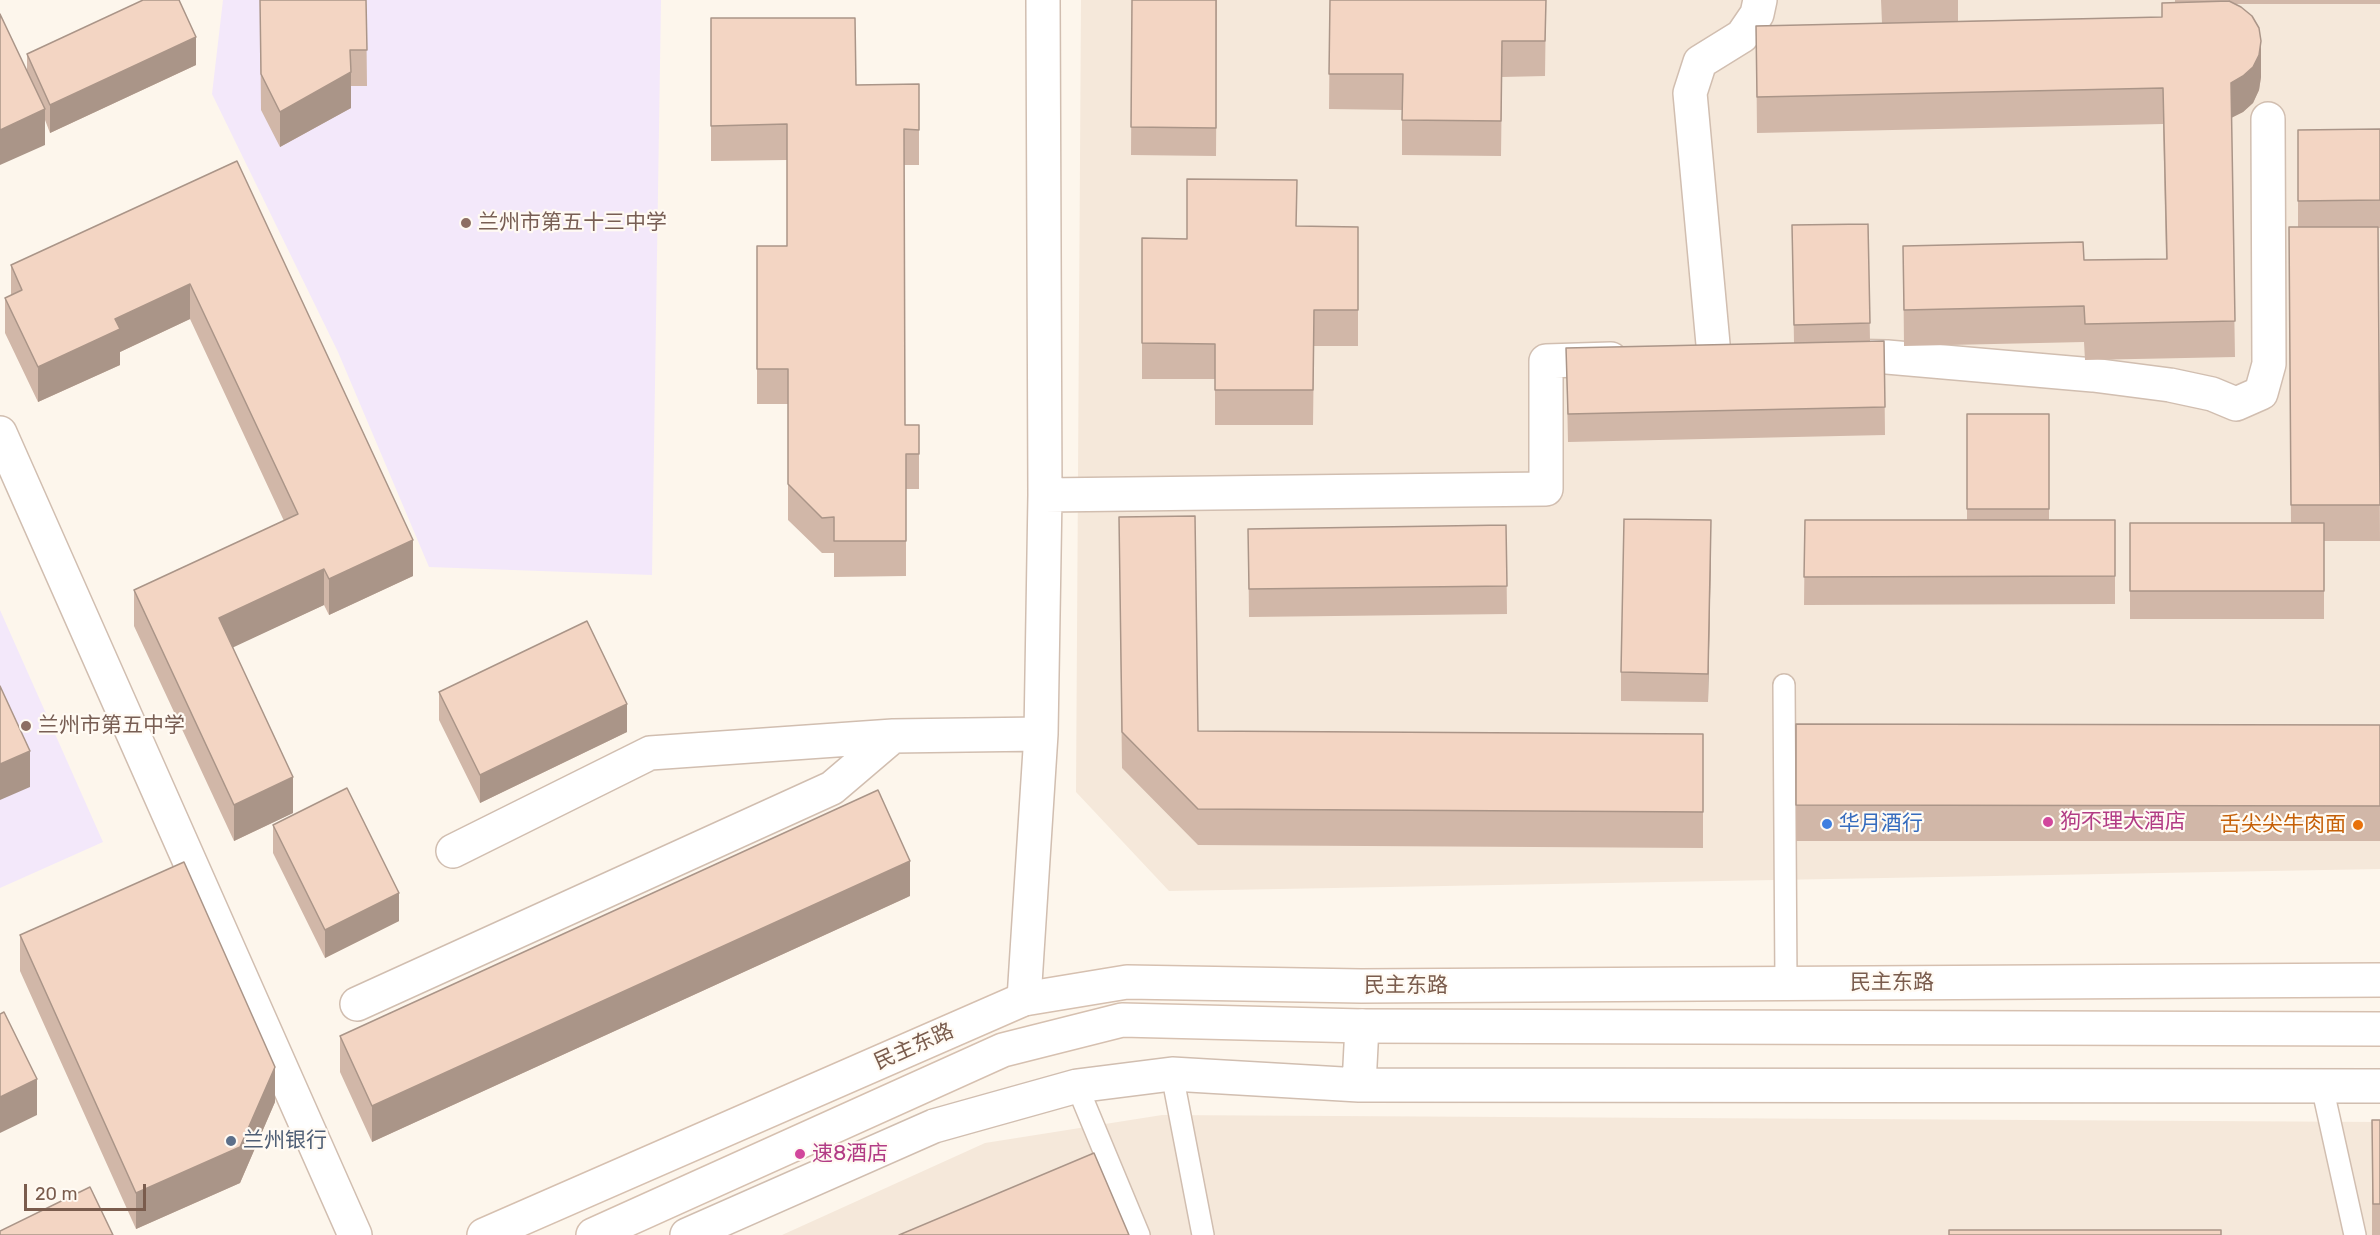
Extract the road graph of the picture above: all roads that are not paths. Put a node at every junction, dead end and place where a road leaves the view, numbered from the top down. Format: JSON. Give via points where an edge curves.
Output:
{"nodes":[{"id":1,"x":1043,"y":0,"type":"edge"},
{"id":2,"x":1760,"y":0,"type":"edge"},
{"id":3,"x":2268,"y":119,"type":"dead end"},
{"id":4,"x":1714,"y":355,"type":"junction"},
{"id":5,"x":1680,"y":356,"type":"edge"},
{"id":6,"x":1748,"y":356,"type":"edge"},
{"id":7,"x":1806,"y":356,"type":"edge"},
{"id":8,"x":1635,"y":358,"type":"edge"},
{"id":9,"x":0,"y":432,"type":"edge"},
{"id":10,"x":1045,"y":495,"type":"junction"},
{"id":11,"x":1784,"y":685,"type":"dead end"},
{"id":12,"x":1041,"y":734,"type":"junction"},
{"id":13,"x":893,"y":736,"type":"junction"},
{"id":14,"x":453,"y":850,"type":"dead end"},
{"id":15,"x":2380,"y":980,"type":"edge"},
{"id":16,"x":1786,"y":983,"type":"junction"},
{"id":17,"x":1024,"y":999,"type":"junction"},
{"id":18,"x":357,"y":1004,"type":"dead end"},
{"id":19,"x":1362,"y":1026,"type":"junction"},
{"id":20,"x":2380,"y":1029,"type":"edge"},
{"id":21,"x":1172,"y":1074,"type":"junction"},
{"id":22,"x":1359,"y":1085,"type":"junction"},
{"id":23,"x":1077,"y":1086,"type":"junction"},
{"id":24,"x":2322,"y":1086,"type":"junction"},
{"id":25,"x":2380,"y":1086,"type":"edge"},
{"id":26,"x":355,"y":1235,"type":"edge"},
{"id":27,"x":484,"y":1235,"type":"edge"},
{"id":28,"x":593,"y":1235,"type":"edge"},
{"id":29,"x":687,"y":1235,"type":"edge"},
{"id":30,"x":1139,"y":1235,"type":"edge"},
{"id":31,"x":1203,"y":1235,"type":"edge"},
{"id":32,"x":2355,"y":1235,"type":"edge"}],
"edges":[{"from":1,"to":10,"type":"street"},
{"from":2,"to":4,"type":"street","via":[[1757,14],[1742,36],[1701,62],[1690,93]]},
{"from":3,"to":7,"type":"street","via":[[2279,248],[2270,364],[2261,393],[2236,404],[2170,385],[2093,375],[1887,357]]},
{"from":4,"to":5,"type":"street"},
{"from":4,"to":6,"type":"street"},
{"from":8,"to":10,"type":"street","via":[[1546,361],[1546,489]]},
{"from":9,"to":26,"type":"street"},
{"from":10,"to":12,"type":"street"},
{"from":11,"to":16,"type":"lane"},
{"from":12,"to":13,"type":"street"},
{"from":12,"to":17,"type":"street"},
{"from":13,"to":14,"type":"street","via":[[650,753]]},
{"from":13,"to":18,"type":"street","via":[[832,788]]},
{"from":15,"to":16,"type":"street","name":"民主东路"},
{"from":16,"to":17,"type":"street","name":"民主东路","via":[[1361,986],[1127,982]]},
{"from":17,"to":27,"type":"street","name":"民主东路"},
{"from":19,"to":20,"type":"street","name":"民主东路"},
{"from":19,"to":22,"type":"street"},
{"from":19,"to":28,"type":"street","name":"民主东路","via":[[1122,1020],[1003,1050]]},
{"from":21,"to":22,"type":"street"},
{"from":21,"to":23,"type":"street"},
{"from":21,"to":31,"type":"lane"},
{"from":22,"to":24,"type":"street"},
{"from":23,"to":29,"type":"street","via":[[934,1126]]},
{"from":23,"to":30,"type":"lane"},
{"from":24,"to":25,"type":"street"},
{"from":24,"to":32,"type":"lane"}]}
